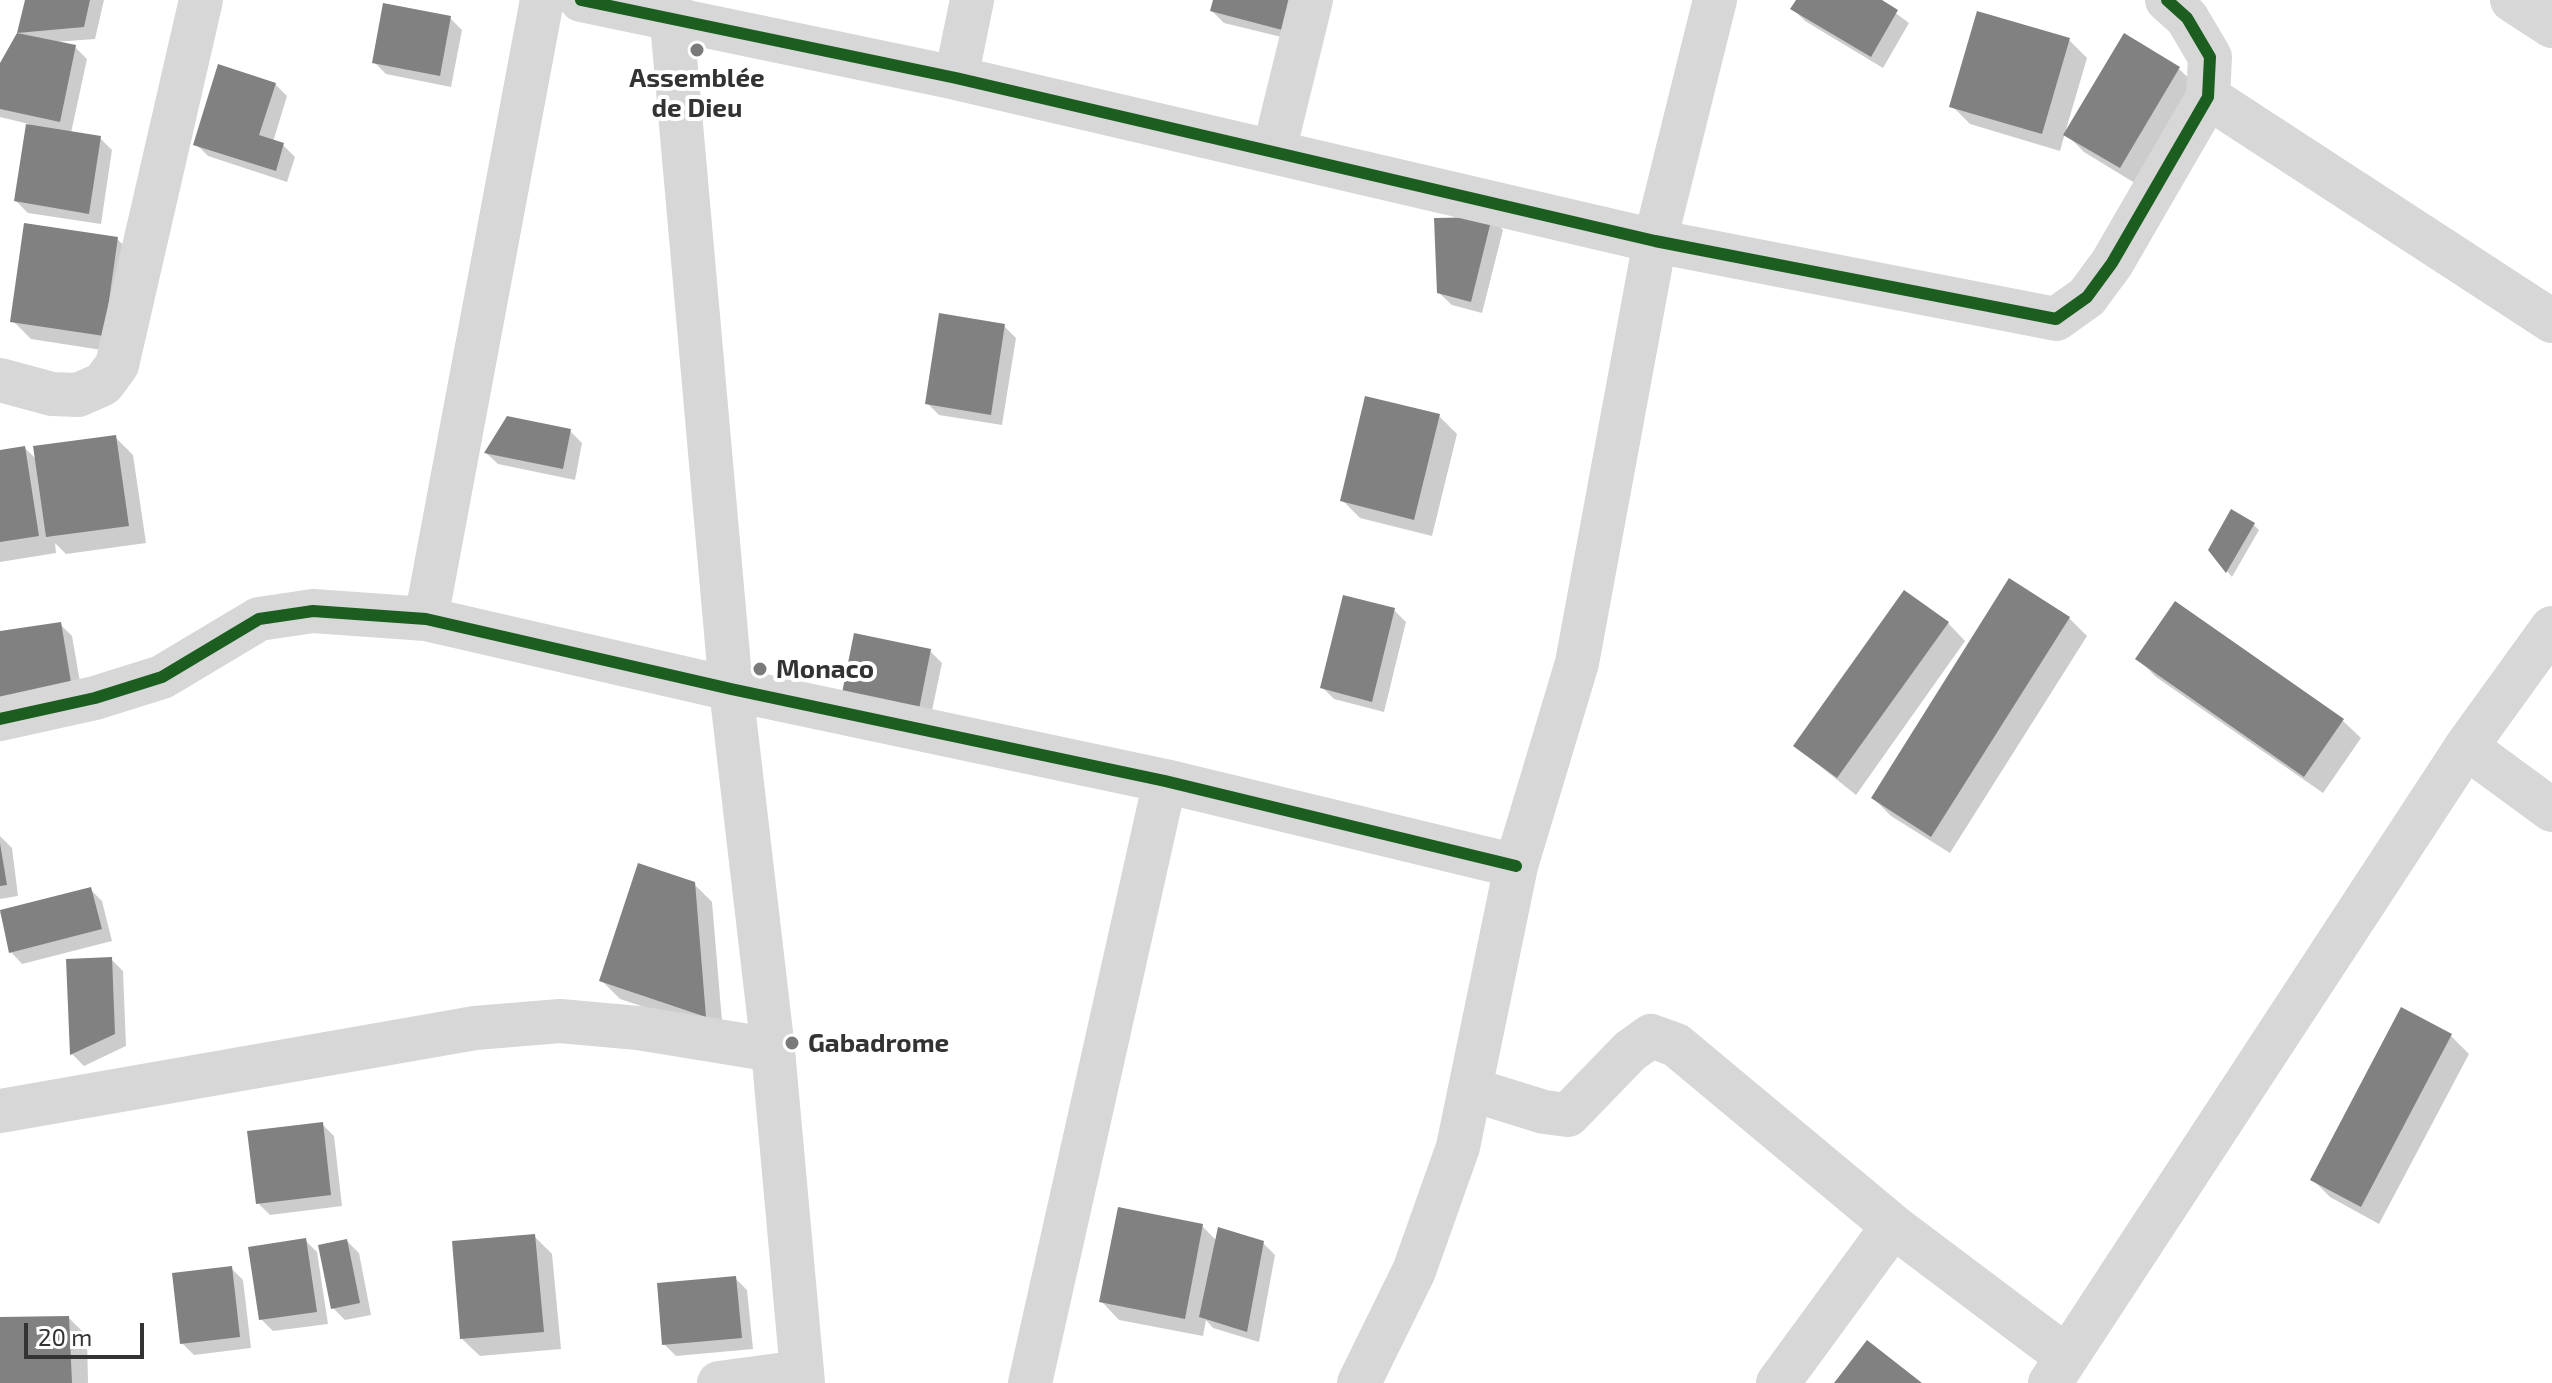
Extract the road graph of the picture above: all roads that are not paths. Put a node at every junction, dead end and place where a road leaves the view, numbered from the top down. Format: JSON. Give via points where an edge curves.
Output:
{"nodes":[{"id":1,"x":201,"y":0,"type":"edge"},
{"id":2,"x":542,"y":0,"type":"edge"},
{"id":3,"x":581,"y":0,"type":"edge"},
{"id":4,"x":972,"y":0,"type":"edge"},
{"id":5,"x":1311,"y":0,"type":"edge"},
{"id":6,"x":1715,"y":0,"type":"edge"},
{"id":7,"x":2167,"y":0,"type":"edge"},
{"id":8,"x":2512,"y":0,"type":"edge"},
{"id":9,"x":670,"y":9,"type":"edge"},
{"id":10,"x":2552,"y":26,"type":"edge"},
{"id":11,"x":956,"y":78,"type":"junction"},
{"id":12,"x":2208,"y":97,"type":"junction"},
{"id":13,"x":1274,"y":151,"type":"junction"},
{"id":14,"x":1655,"y":241,"type":"junction"},
{"id":15,"x":2552,"y":321,"type":"edge"},
{"id":16,"x":0,"y":380,"type":"edge"},
{"id":17,"x":426,"y":619,"type":"junction"},
{"id":18,"x":2552,"y":628,"type":"edge"},
{"id":19,"x":731,"y":689,"type":"junction"},
{"id":20,"x":0,"y":719,"type":"edge"},
{"id":21,"x":2466,"y":747,"type":"junction"},
{"id":22,"x":1165,"y":781,"type":"junction"},
{"id":23,"x":2552,"y":810,"type":"edge"},
{"id":24,"x":1516,"y":866,"type":"junction"},
{"id":25,"x":773,"y":1050,"type":"junction"},
{"id":26,"x":1470,"y":1089,"type":"junction"},
{"id":27,"x":0,"y":1111,"type":"edge"},
{"id":28,"x":1893,"y":1226,"type":"junction"},
{"id":29,"x":2058,"y":1370,"type":"edge"},
{"id":30,"x":802,"y":1377,"type":"edge"},
{"id":31,"x":719,"y":1383,"type":"edge"},
{"id":32,"x":1030,"y":1383,"type":"edge"},
{"id":33,"x":1359,"y":1383,"type":"edge"},
{"id":34,"x":1778,"y":1383,"type":"edge"}],
"edges":[{"from":1,"to":16,"type":"street","via":[[117,365],[103,384],[78,395]]},
{"from":2,"to":17,"type":"street"},
{"from":3,"to":9,"type":"street"},
{"from":4,"to":11,"type":"street"},
{"from":5,"to":13,"type":"street"},
{"from":6,"to":14,"type":"street"},
{"from":7,"to":12,"type":"street","via":[[2187,18],[2210,57]]},
{"from":8,"to":10,"type":"street"},
{"from":9,"to":11,"type":"street"},
{"from":9,"to":19,"type":"street"},
{"from":11,"to":13,"type":"street"},
{"from":12,"to":14,"type":"street","via":[[2112,263],[2087,297],[2056,319]]},
{"from":12,"to":15,"type":"street"},
{"from":13,"to":14,"type":"street"},
{"from":14,"to":24,"type":"street","via":[[1577,663]]},
{"from":17,"to":19,"type":"street"},
{"from":17,"to":20,"type":"street","via":[[313,611],[259,619],[162,677]]},
{"from":18,"to":21,"type":"street"},
{"from":19,"to":22,"type":"street"},
{"from":19,"to":25,"type":"street"},
{"from":21,"to":23,"type":"street"},
{"from":21,"to":29,"type":"street"},
{"from":22,"to":24,"type":"street"},
{"from":22,"to":32,"type":"street"},
{"from":24,"to":26,"type":"street"},
{"from":25,"to":27,"type":"street","via":[[560,1021],[475,1028]]},
{"from":25,"to":30,"type":"street"},
{"from":26,"to":28,"type":"street","via":[[1568,1115],[1651,1036],[1676,1045]]},
{"from":26,"to":33,"type":"street","via":[[1458,1147],[1414,1271]]},
{"from":28,"to":29,"type":"street"},
{"from":28,"to":34,"type":"street"},
{"from":30,"to":31,"type":"street"}]}
